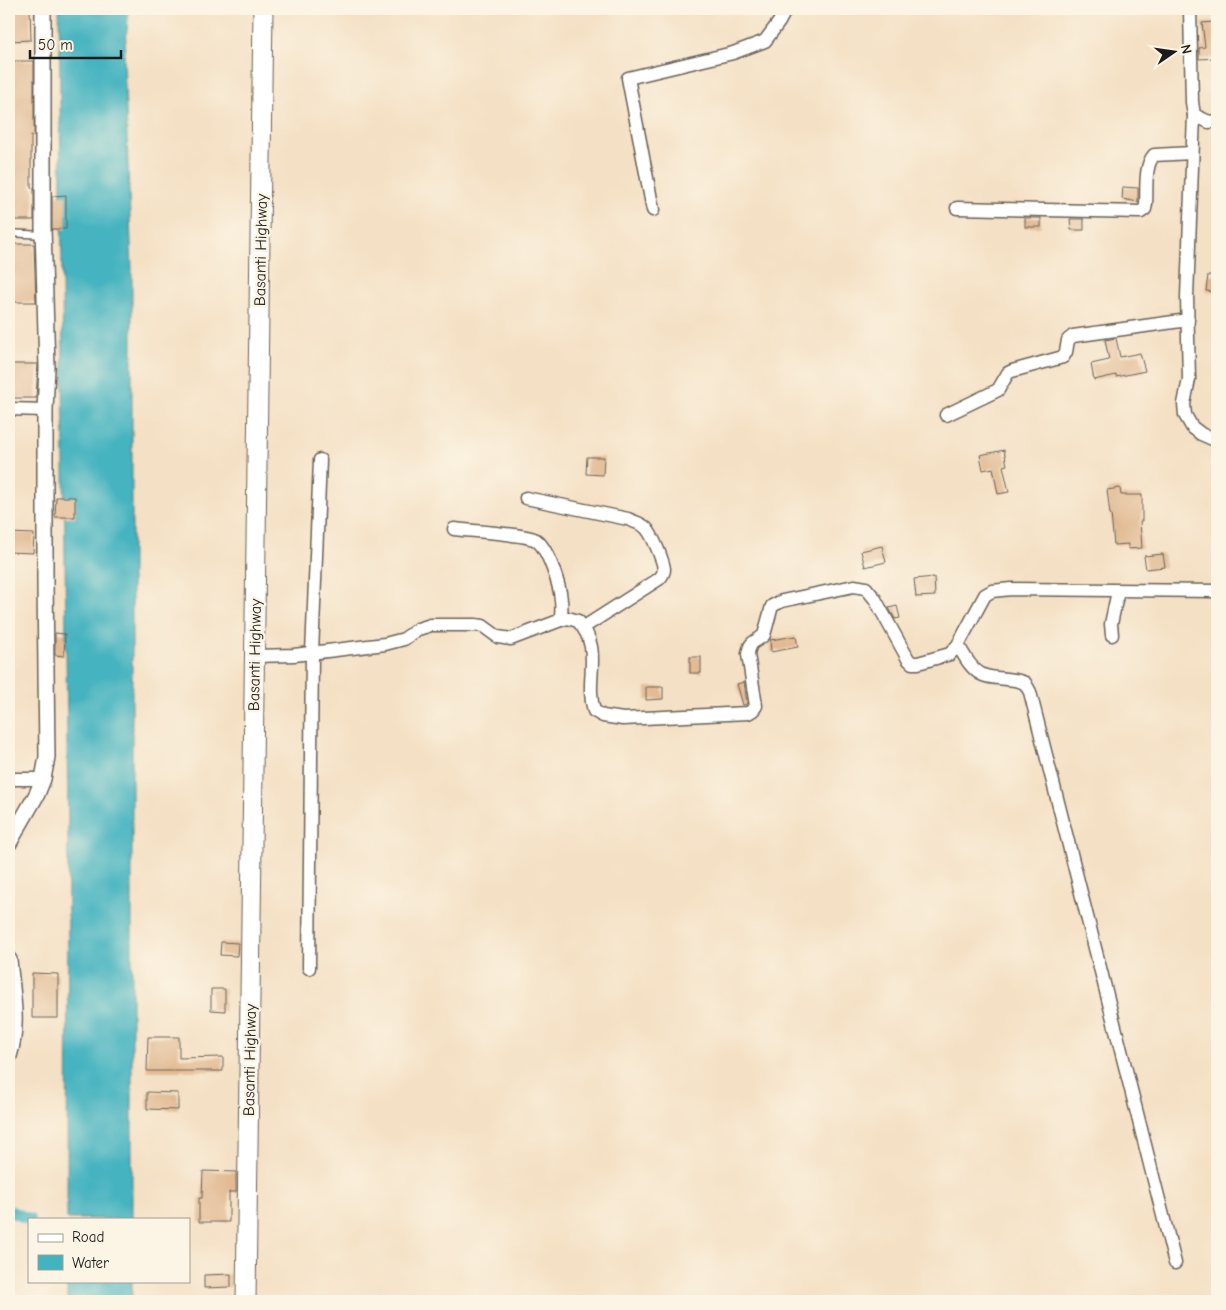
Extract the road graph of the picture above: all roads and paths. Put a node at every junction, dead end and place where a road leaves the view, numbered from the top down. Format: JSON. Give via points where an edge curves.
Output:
{"nodes":[{"id":1,"x":43,"y":9,"type":"edge"},
{"id":2,"x":263,"y":9,"type":"edge"},
{"id":3,"x":786,"y":9,"type":"edge"},
{"id":4,"x":1190,"y":9,"type":"edge"},
{"id":5,"x":1194,"y":115,"type":"junction"},
{"id":6,"x":1217,"y":121,"type":"edge"},
{"id":7,"x":1192,"y":153,"type":"junction"},
{"id":8,"x":957,"y":208,"type":"dead end"},
{"id":9,"x":653,"y":210,"type":"dead end"},
{"id":10,"x":9,"y":233,"type":"edge"},
{"id":11,"x":43,"y":235,"type":"junction"},
{"id":12,"x":1188,"y":320,"type":"junction"},
{"id":13,"x":9,"y":409,"type":"edge"},
{"id":14,"x":45,"y":410,"type":"junction"},
{"id":15,"x":946,"y":415,"type":"dead end"},
{"id":16,"x":1217,"y":442,"type":"edge"},
{"id":17,"x":320,"y":460,"type":"dead end"},
{"id":18,"x":526,"y":498,"type":"dead end"},
{"id":19,"x":454,"y":529,"type":"dead end"},
{"id":20,"x":1118,"y":591,"type":"junction"},
{"id":21,"x":1217,"y":591,"type":"edge"},
{"id":22,"x":561,"y":620,"type":"junction"},
{"id":23,"x":587,"y":631,"type":"junction"},
{"id":24,"x":1112,"y":636,"type":"dead end"},
{"id":25,"x":958,"y":645,"type":"junction"},
{"id":26,"x":316,"y":653,"type":"junction"},
{"id":27,"x":263,"y":656,"type":"junction"},
{"id":28,"x":9,"y":779,"type":"edge"},
{"id":29,"x":43,"y":779,"type":"junction"},
{"id":30,"x":9,"y":842,"type":"edge"},
{"id":31,"x":10,"y":967,"type":"edge"},
{"id":32,"x":309,"y":968,"type":"dead end"},
{"id":33,"x":12,"y":1022,"type":"edge"},
{"id":34,"x":9,"y":1056,"type":"edge"},
{"id":35,"x":1175,"y":1263,"type":"dead end"},
{"id":36,"x":246,"y":1301,"type":"edge"}],
"edges":[{"from":1,"to":11,"type":"street"},
{"from":2,"to":27,"type":"main road","name":"Basanti Highway"},
{"from":3,"to":9,"type":"street","via":[[765,41],[733,53],[628,78]]},
{"from":4,"to":5,"type":"street"},
{"from":5,"to":6,"type":"street","via":[[1209,122]]},
{"from":5,"to":7,"type":"street"},
{"from":7,"to":8,"type":"street","via":[[1154,156],[1150,160],[1146,204],[1141,212]]},
{"from":7,"to":12,"type":"street"},
{"from":10,"to":11,"type":"lane"},
{"from":11,"to":14,"type":"street"},
{"from":12,"to":15,"type":"street","via":[[1073,336],[1068,340],[1063,357],[1012,371],[998,390]]},
{"from":12,"to":16,"type":"street","via":[[1189,379],[1185,415],[1192,427]]},
{"from":13,"to":14,"type":"street"},
{"from":14,"to":29,"type":"street","via":[[47,757]]},
{"from":17,"to":26,"type":"street"},
{"from":18,"to":23,"type":"street","via":[[628,519],[647,529],[652,539],[664,568],[659,580]]},
{"from":19,"to":22,"type":"street","via":[[535,540],[543,548],[557,581],[562,602]]},
{"from":20,"to":21,"type":"street"},
{"from":20,"to":24,"type":"street","via":[[1111,624]]},
{"from":20,"to":25,"type":"street","via":[[992,591],[985,595]]},
{"from":22,"to":23,"type":"street","via":[[578,621]]},
{"from":22,"to":26,"type":"street","via":[[511,640],[498,637],[483,626],[431,625],[418,628],[395,642]]},
{"from":23,"to":25,"type":"street","via":[[593,660],[590,700],[594,711],[623,719],[748,713],[753,710],[756,706],[749,647],[764,635],[772,606],[809,595],[860,586],[866,588],[912,663],[950,654]]},
{"from":25,"to":35,"type":"street","via":[[983,675],[1015,679],[1025,683],[1030,692]]},
{"from":26,"to":27,"type":"street"},
{"from":26,"to":32,"type":"street"},
{"from":27,"to":36,"type":"main road","name":"Basanti Highway"},
{"from":28,"to":29,"type":"street"},
{"from":29,"to":30,"type":"street","via":[[30,809]]},
{"from":31,"to":33,"type":"street"},
{"from":33,"to":34,"type":"street","via":[[13,1044]]}]}
